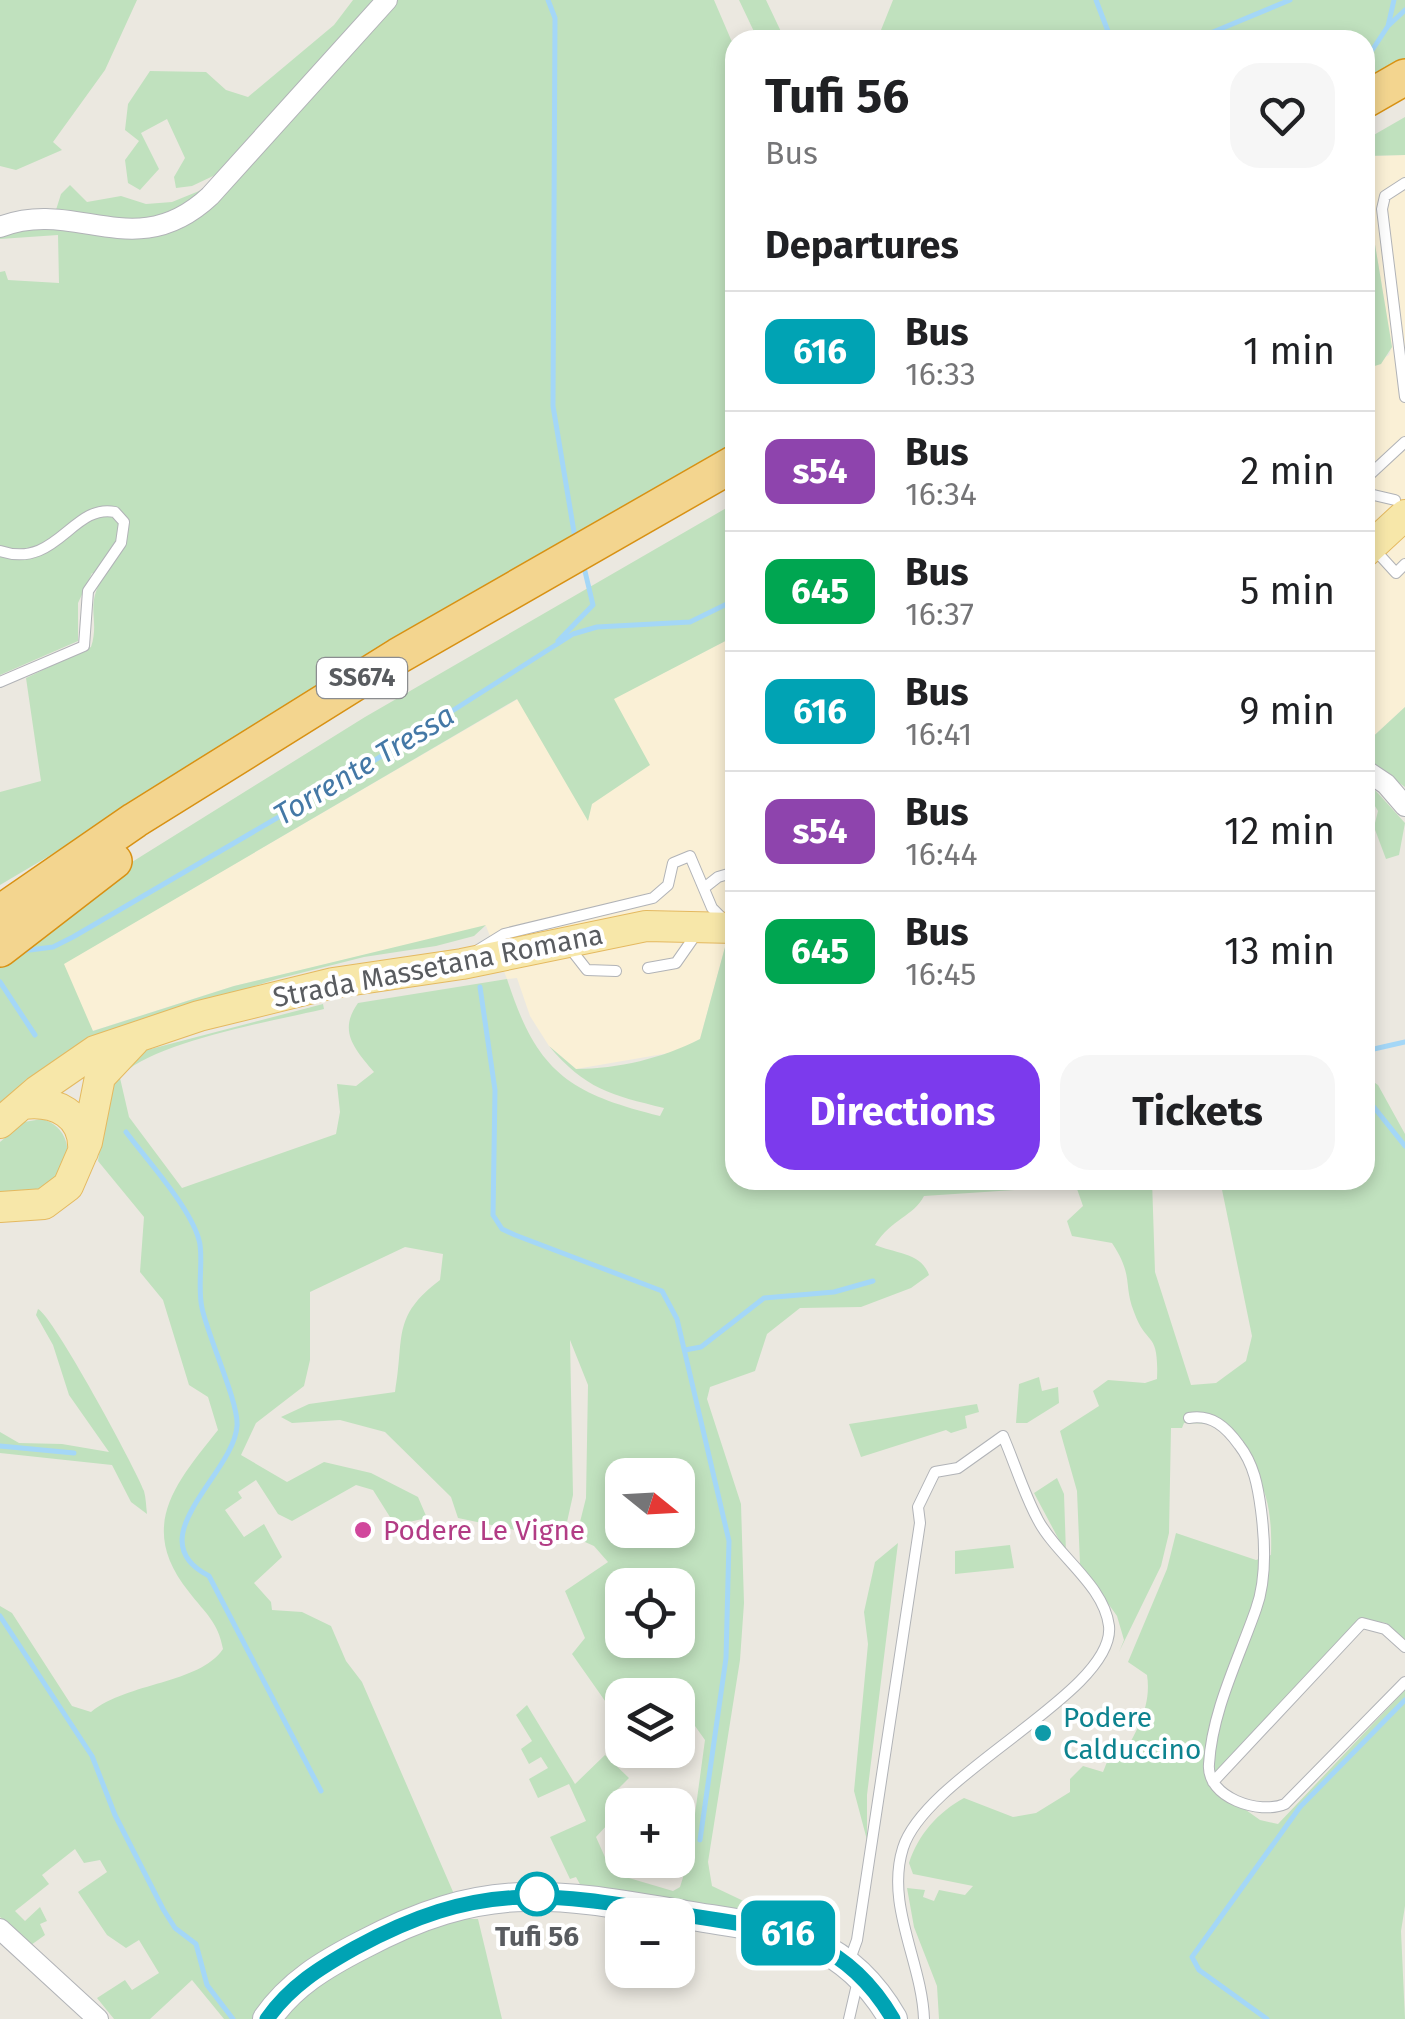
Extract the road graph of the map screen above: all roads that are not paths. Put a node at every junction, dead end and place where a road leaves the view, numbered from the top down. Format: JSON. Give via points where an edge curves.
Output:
{"nodes":[{"id":1,"x":386,"y":0,"type":"edge"},
{"id":2,"x":1405,"y":78,"type":"edge"},
{"id":3,"x":1375,"y":94,"type":"edge"},
{"id":4,"x":1405,"y":102,"type":"edge"},
{"id":5,"x":1375,"y":120,"type":"edge"},
{"id":6,"x":1405,"y":183,"type":"edge"},
{"id":7,"x":0,"y":227,"type":"edge"},
{"id":8,"x":1405,"y":397,"type":"edge"},
{"id":9,"x":1405,"y":442,"type":"edge"},
{"id":10,"x":725,"y":469,"type":"edge"},
{"id":11,"x":1375,"y":470,"type":"edge"},
{"id":12,"x":725,"y":493,"type":"edge"},
{"id":13,"x":1375,"y":495,"type":"edge"},
{"id":14,"x":1402,"y":502,"type":"edge"},
{"id":15,"x":1375,"y":533,"type":"edge"},
{"id":16,"x":0,"y":551,"type":"edge"},
{"id":17,"x":1375,"y":551,"type":"edge"},
{"id":18,"x":1405,"y":564,"type":"edge"},
{"id":19,"x":0,"y":682,"type":"edge"},
{"id":20,"x":1375,"y":777,"type":"edge"},
{"id":21,"x":1405,"y":806,"type":"edge"},
{"id":22,"x":133,"y":834,"type":"junction"},
{"id":23,"x":725,"y":875,"type":"edge"},
{"id":24,"x":704,"y":888,"type":"junction"},
{"id":25,"x":0,"y":893,"type":"edge"},
{"id":26,"x":0,"y":912,"type":"edge"},
{"id":27,"x":725,"y":920,"type":"edge"},
{"id":28,"x":701,"y":926,"type":"junction"},
{"id":29,"x":725,"y":927,"type":"edge"},
{"id":30,"x":0,"y":936,"type":"edge"},
{"id":31,"x":566,"y":942,"type":"junction"},
{"id":32,"x":0,"y":949,"type":"edge"},
{"id":33,"x":462,"y":964,"type":"junction"},
{"id":34,"x":648,"y":968,"type":"dead end"},
{"id":35,"x":616,"y":971,"type":"dead end"},
{"id":36,"x":144,"y":1033,"type":"junction"},
{"id":37,"x":11,"y":1114,"type":"edge"},
{"id":38,"x":82,"y":1155,"type":"junction"},
{"id":39,"x":0,"y":1207,"type":"edge"},
{"id":40,"x":1189,"y":1418,"type":"dead end"},
{"id":41,"x":1405,"y":1647,"type":"edge"},
{"id":42,"x":1405,"y":1682,"type":"edge"},
{"id":43,"x":1213,"y":1782,"type":"junction"},
{"id":44,"x":0,"y":1930,"type":"edge"},
{"id":45,"x":854,"y":1968,"type":"junction"},
{"id":46,"x":95,"y":2016,"type":"edge"},
{"id":47,"x":267,"y":2019,"type":"edge"},
{"id":48,"x":849,"y":2019,"type":"edge"},
{"id":49,"x":892,"y":2019,"type":"edge"},
{"id":50,"x":924,"y":2019,"type":"edge"}],
"edges":[{"from":1,"to":7,"type":"street","via":[[210,196],[187,213],[128,230],[38,217]]},
{"from":2,"to":3,"type":"highway"},
{"from":4,"to":5,"type":"highway"},
{"from":6,"to":8,"type":"lane","via":[[1385,196],[1382,209]]},
{"from":9,"to":11,"type":"lane"},
{"from":10,"to":22,"type":"highway","number":"SS674","via":[[398,656]]},
{"from":12,"to":22,"type":"highway","number":"SS674"},
{"from":13,"to":14,"type":"lane"},
{"from":14,"to":15,"type":"main road"},
{"from":16,"to":19,"type":"lane","via":[[42,552],[98,512],[114,512],[124,522],[120,543],[88,591],[84,646]]},
{"from":17,"to":18,"type":"lane","via":[[1396,573]]},
{"from":20,"to":21,"type":"street"},
{"from":22,"to":25,"type":"highway","via":[[41,866]]},
{"from":22,"to":26,"type":"highway","number":"SS674"},
{"from":22,"to":30,"type":"highway","number":"SS674"},
{"from":22,"to":32,"type":"highway"},
{"from":23,"to":24,"type":"lane"},
{"from":24,"to":27,"type":"lane"},
{"from":24,"to":33,"type":"lane","via":[[690,856],[673,863],[658,896],[504,934]]},
{"from":28,"to":29,"type":"main road","name":"Strada Massetana Romana"},
{"from":28,"to":31,"type":"main road","name":"Strada Massetana Romana","via":[[657,924]]},
{"from":28,"to":34,"type":"lane","via":[[679,961]]},
{"from":31,"to":33,"type":"main road","name":"Strada Massetana Romana"},
{"from":31,"to":35,"type":"lane","via":[[587,970]]},
{"from":33,"to":36,"type":"main road","name":"Strada Massetana Romana","via":[[305,989]]},
{"from":36,"to":37,"type":"main road","name":"Strada Massetana Romana","via":[[88,1055]]},
{"from":36,"to":38,"type":"main road","name":"Strada Massetana Romana","via":[[100,1078]]},
{"from":37,"to":38,"type":"main road","name":"Strada Massetana Romana","via":[[51,1103],[71,1114]]},
{"from":38,"to":39,"type":"main road","name":"Strada Massetana Romana","via":[[54,1200]]},
{"from":40,"to":43,"type":"lane","via":[[1216,1422],[1244,1452],[1257,1482],[1263,1528],[1258,1607],[1216,1726],[1208,1766]]},
{"from":41,"to":43,"type":"lane","via":[[1385,1629],[1362,1624]]},
{"from":42,"to":43,"type":"lane","via":[[1285,1804],[1253,1807]]},
{"from":44,"to":46,"type":"street"},
{"from":45,"to":47,"type":"street","via":[[787,1932],[574,1897],[490,1897],[441,1910],[339,1957],[300,1983]]},
{"from":45,"to":48,"type":"lane"},
{"from":45,"to":49,"type":"street"},
{"from":45,"to":50,"type":"lane","via":[[918,1507],[935,1472],[958,1468],[1003,1436],[1039,1523],[1106,1612],[1108,1642],[1092,1668],[912,1826],[898,1890]]}]}
